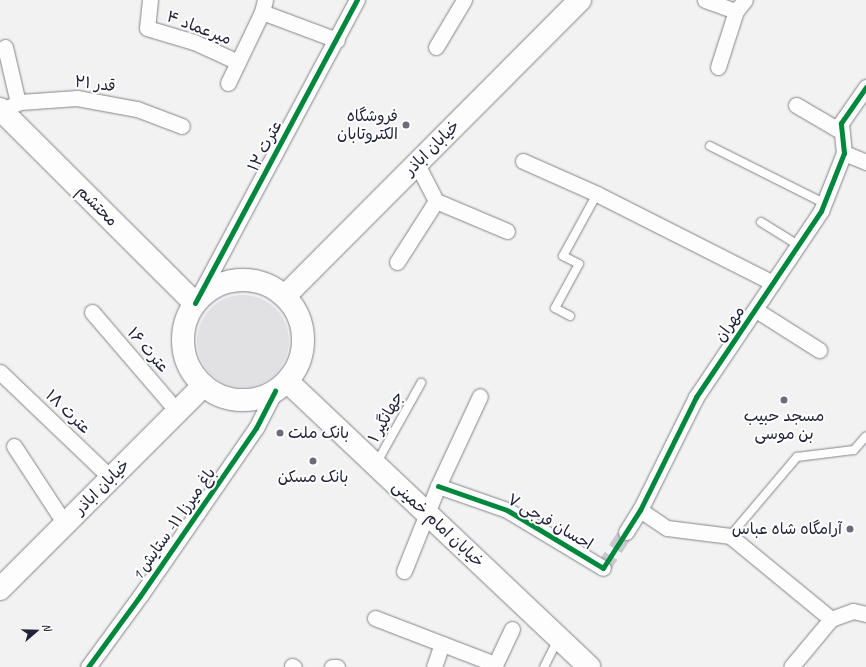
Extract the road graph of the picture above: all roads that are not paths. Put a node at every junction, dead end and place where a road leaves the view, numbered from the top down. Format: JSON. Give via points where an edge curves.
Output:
{"nodes":[{"id":1,"x":150,"y":0,"type":"edge"},
{"id":2,"x":357,"y":0,"type":"edge"},
{"id":3,"x":464,"y":0,"type":"edge"},
{"id":4,"x":580,"y":0,"type":"edge"},
{"id":5,"x":705,"y":0,"type":"edge"},
{"id":6,"x":264,"y":6,"type":"edge"},
{"id":7,"x":740,"y":6,"type":"edge"},
{"id":8,"x":337,"y":40,"type":"junction"},
{"id":9,"x":5,"y":47,"type":"dead end"},
{"id":10,"x":436,"y":47,"type":"dead end"},
{"id":11,"x":238,"y":62,"type":"junction"},
{"id":12,"x":718,"y":67,"type":"dead end"},
{"id":13,"x":228,"y":82,"type":"dead end"},
{"id":14,"x":866,"y":87,"type":"edge"},
{"id":15,"x":796,"y":105,"type":"dead end"},
{"id":16,"x":6,"y":107,"type":"edge"},
{"id":17,"x":182,"y":126,"type":"dead end"},
{"id":18,"x":842,"y":132,"type":"junction"},
{"id":19,"x":710,"y":146,"type":"dead end"},
{"id":20,"x":844,"y":153,"type":"junction"},
{"id":21,"x":523,"y":161,"type":"dead end"},
{"id":22,"x":866,"y":162,"type":"edge"},
{"id":23,"x":417,"y":164,"type":"junction"},
{"id":24,"x":597,"y":194,"type":"junction"},
{"id":25,"x":436,"y":201,"type":"junction"},
{"id":26,"x":824,"y":203,"type":"junction"},
{"id":27,"x":761,"y":222,"type":"dead end"},
{"id":28,"x":507,"y":231,"type":"dead end"},
{"id":29,"x":798,"y":245,"type":"junction"},
{"id":30,"x":398,"y":262,"type":"dead end"},
{"id":31,"x":773,"y":283,"type":"junction"},
{"id":32,"x":284,"y":296,"type":"junction"},
{"id":33,"x":195,"y":303,"type":"junction"},
{"id":34,"x":756,"y":310,"type":"junction"},
{"id":35,"x":92,"y":312,"type":"dead end"},
{"id":36,"x":570,"y":316,"type":"dead end"},
{"id":37,"x":819,"y":350,"type":"dead end"},
{"id":38,"x":0,"y":372,"type":"edge"},
{"id":39,"x":421,"y":383,"type":"dead end"},
{"id":40,"x":204,"y":385,"type":"junction"},
{"id":41,"x":281,"y":386,"type":"junction"},
{"id":42,"x":480,"y":396,"type":"dead end"},
{"id":43,"x":177,"y":411,"type":"junction"},
{"id":44,"x":866,"y":436,"type":"edge"},
{"id":45,"x":14,"y":446,"type":"dead end"},
{"id":46,"x":376,"y":465,"type":"junction"},
{"id":47,"x":111,"y":478,"type":"junction"},
{"id":48,"x":438,"y":486,"type":"junction"},
{"id":49,"x":640,"y":510,"type":"junction"},
{"id":50,"x":427,"y":513,"type":"junction"},
{"id":51,"x":65,"y":524,"type":"junction"},
{"id":52,"x":626,"y":532,"type":"tunnel mouth"},
{"id":53,"x":730,"y":536,"type":"junction"},
{"id":54,"x":603,"y":568,"type":"dead end"},
{"id":55,"x":404,"y":571,"type":"dead end"},
{"id":56,"x":0,"y":589,"type":"edge"},
{"id":57,"x":866,"y":614,"type":"edge"},
{"id":58,"x":375,"y":618,"type":"dead end"},
{"id":59,"x":831,"y":619,"type":"junction"},
{"id":60,"x":512,"y":629,"type":"dead end"},
{"id":61,"x":559,"y":638,"type":"junction"},
{"id":62,"x":442,"y":644,"type":"junction"},
{"id":63,"x":494,"y":666,"type":"edge"},
{"id":64,"x":88,"y":667,"type":"edge"},
{"id":65,"x":332,"y":667,"type":"edge"},
{"id":66,"x":337,"y":667,"type":"edge"},
{"id":67,"x":434,"y":667,"type":"edge"},
{"id":68,"x":544,"y":667,"type":"edge"},
{"id":69,"x":589,"y":667,"type":"edge"},
{"id":70,"x":791,"y":667,"type":"edge"}],
"edges":[{"from":1,"to":11,"type":"street","name":"میرعماد ۴","via":[[147,28],[194,42]]},
{"from":2,"to":8,"type":"street","name":"عترت ۱۲"},
{"from":3,"to":10,"type":"street"},
{"from":4,"to":23,"type":"main road","name":"خیابان اباذر"},
{"from":5,"to":7,"type":"street"},
{"from":6,"to":8,"type":"street"},
{"from":6,"to":11,"type":"street"},
{"from":7,"to":12,"type":"street"},
{"from":8,"to":33,"type":"street","name":"عترت ۱۲"},
{"from":9,"to":16,"type":"street"},
{"from":11,"to":13,"type":"street"},
{"from":14,"to":18,"type":"street","via":[[841,123]]},
{"from":15,"to":18,"type":"street"},
{"from":16,"to":17,"type":"street","name":"قدر ۲۱","via":[[54,98],[102,101],[137,109]]},
{"from":16,"to":33,"type":"main road","name":"محتشم"},
{"from":18,"to":20,"type":"street"},
{"from":19,"to":26,"type":"lane"},
{"from":20,"to":22,"type":"street"},
{"from":20,"to":26,"type":"street","name":"مهران"},
{"from":21,"to":24,"type":"street"},
{"from":23,"to":25,"type":"street"},
{"from":23,"to":32,"type":"main road","name":"خیابان اباذر"},
{"from":24,"to":31,"type":"street"},
{"from":24,"to":36,"type":"lane","via":[[563,256],[578,264],[554,308]]},
{"from":25,"to":28,"type":"street"},
{"from":25,"to":30,"type":"street"},
{"from":26,"to":29,"type":"street","name":"مهران"},
{"from":27,"to":29,"type":"lane"},
{"from":29,"to":31,"type":"street","name":"مهران"},
{"from":31,"to":34,"type":"street","name":"مهران"},
{"from":32,"to":33,"type":"main road","via":[[268,285],[235,280],[209,289]]},
{"from":32,"to":41,"type":"main road","via":[[296,311],[302,329],[303,348],[298,366]]},
{"from":33,"to":40,"type":"main road","via":[[186,319],[182,337],[184,355],[192,372]]},
{"from":34,"to":37,"type":"street"},
{"from":34,"to":49,"type":"street","name":"مهران","via":[[696,397]]},
{"from":35,"to":43,"type":"street","name":"عترت ۱۶"},
{"from":38,"to":47,"type":"street","name":"عترت ۱۸"},
{"from":39,"to":46,"type":"lane","name":"جهانگیر ۱"},
{"from":40,"to":41,"type":"main road","via":[[216,394],[246,400]]},
{"from":40,"to":43,"type":"main road","name":"خیابان اباذر"},
{"from":41,"to":46,"type":"main road","name":"خیابان امام خمینی"},
{"from":41,"to":64,"type":"street","name":"باغ میرزا ۱۱- ستایش 1","via":[[236,458]]},
{"from":42,"to":48,"type":"street"},
{"from":43,"to":47,"type":"main road","name":"خیابان اباذر"},
{"from":44,"to":53,"type":"lane","via":[[854,450],[797,457]]},
{"from":45,"to":51,"type":"street"},
{"from":46,"to":50,"type":"main road","name":"خیابان امام خمینی"},
{"from":47,"to":51,"type":"main road","name":"خیابان اباذر"},
{"from":48,"to":50,"type":"street"},
{"from":48,"to":54,"type":"street","name":"احسان فرجی ۷","via":[[507,510]]},
{"from":49,"to":52,"type":"street","name":"مهران"},
{"from":49,"to":53,"type":"street","via":[[668,528]]},
{"from":50,"to":55,"type":"street"},
{"from":50,"to":61,"type":"main road","name":"خیابان امام خمینی"},
{"from":51,"to":56,"type":"main road","name":"خیابان اباذر"},
{"from":53,"to":59,"type":"street"},
{"from":57,"to":59,"type":"street","via":[[853,611]]},
{"from":58,"to":62,"type":"street"},
{"from":59,"to":70,"type":"street"},
{"from":60,"to":63,"type":"street"},
{"from":61,"to":68,"type":"lane"},
{"from":61,"to":69,"type":"main road","name":"خیابان امام خمینی"},
{"from":62,"to":63,"type":"street"},
{"from":62,"to":67,"type":"street"},
{"from":65,"to":66,"type":"street"}]}
